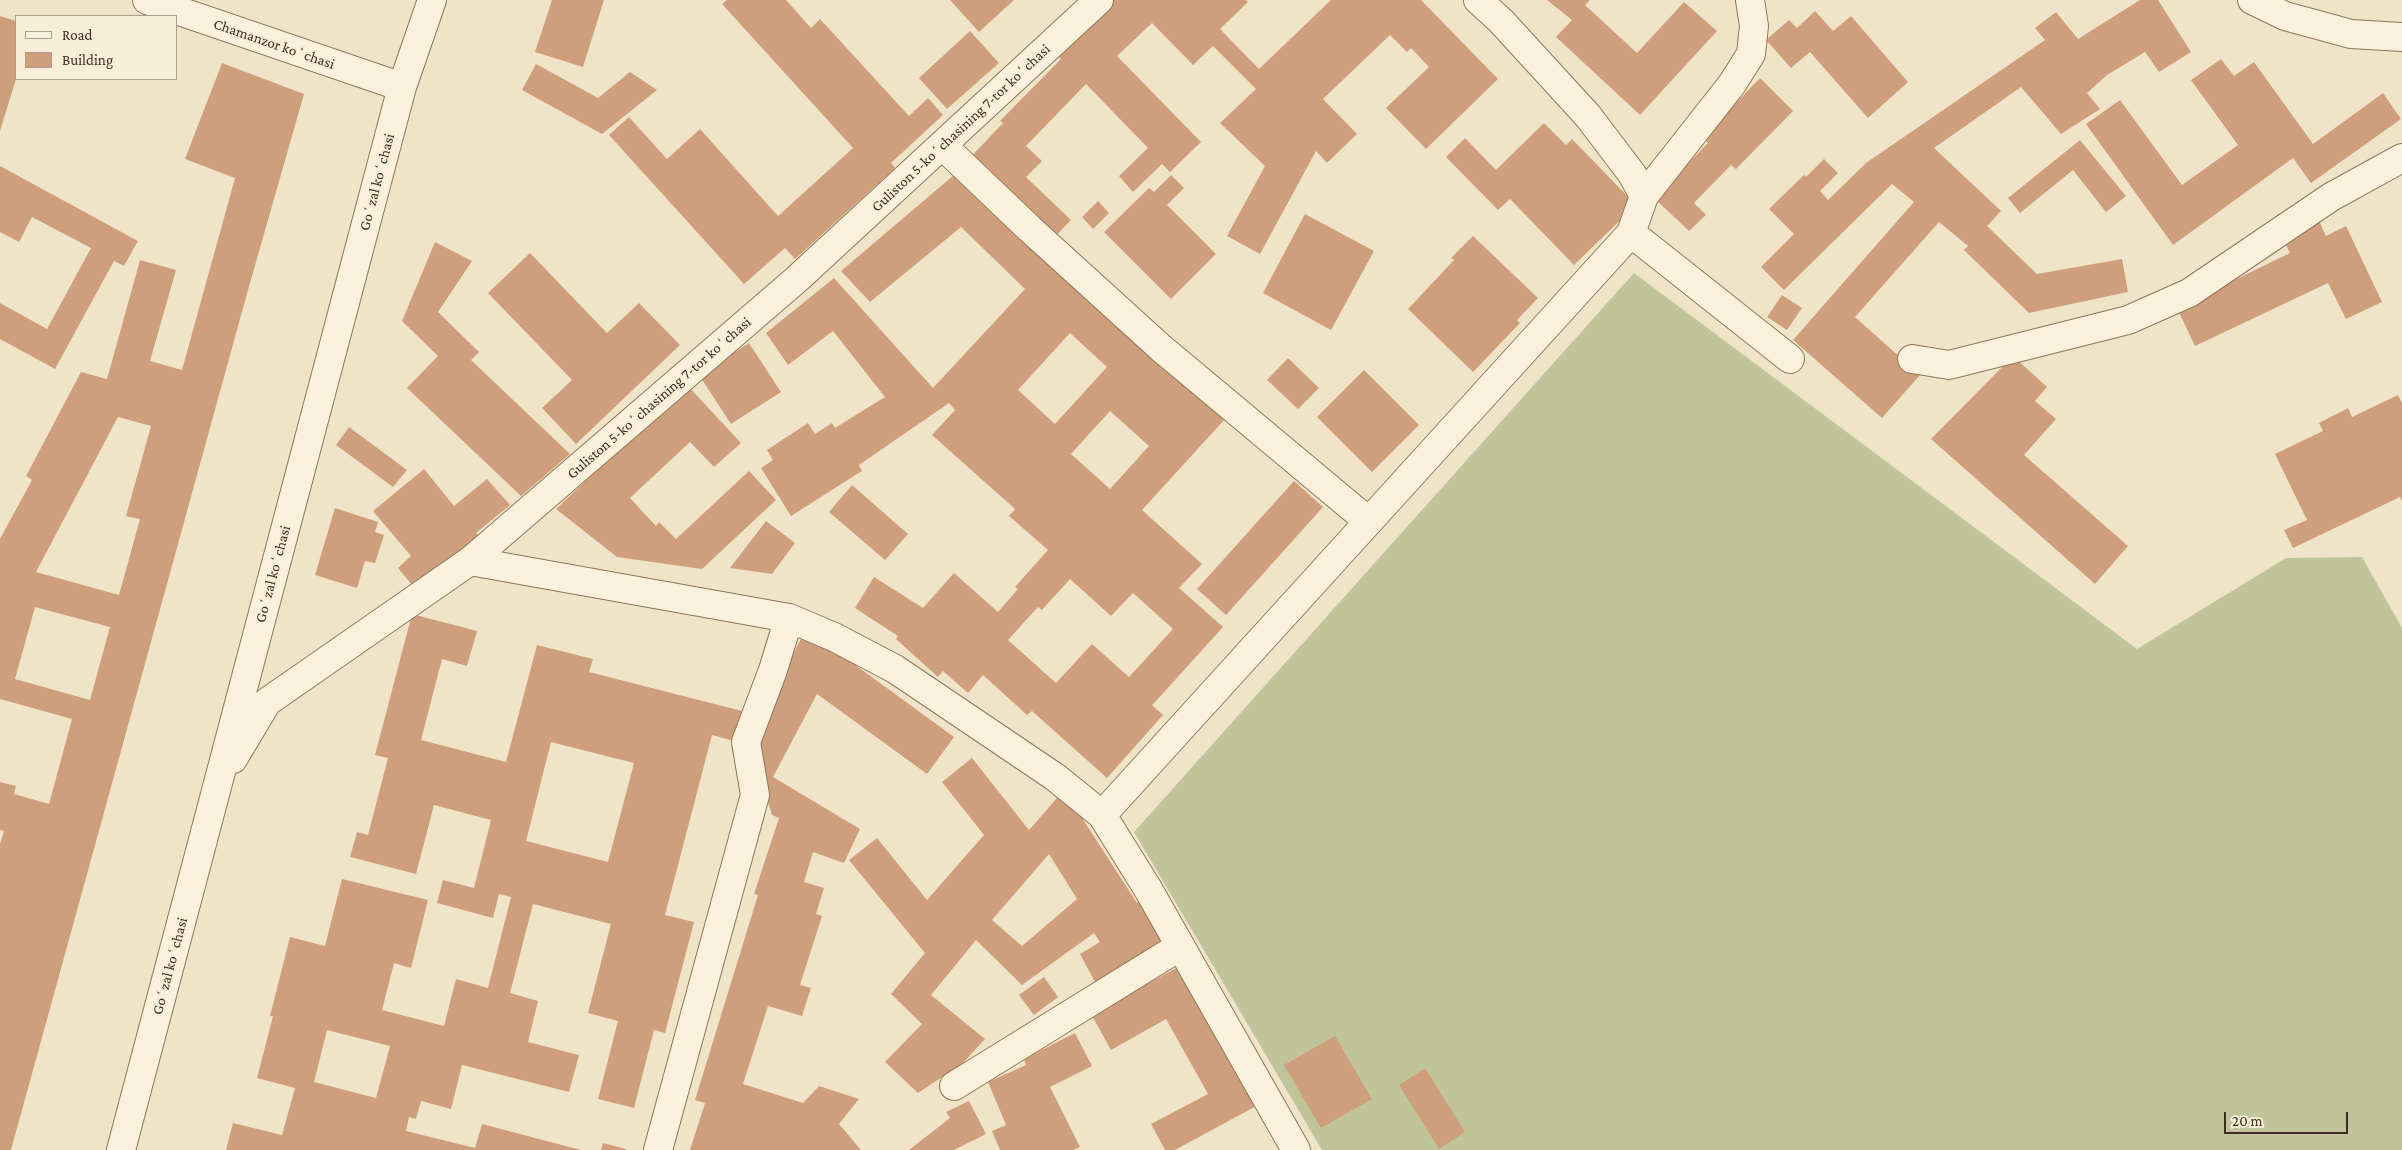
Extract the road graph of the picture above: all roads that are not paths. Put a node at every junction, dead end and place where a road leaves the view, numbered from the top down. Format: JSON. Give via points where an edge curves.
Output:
{"nodes":[{"id":1,"x":147,"y":0,"type":"edge"},
{"id":2,"x":432,"y":0,"type":"edge"},
{"id":3,"x":1099,"y":0,"type":"edge"},
{"id":4,"x":1478,"y":0,"type":"edge"},
{"id":5,"x":1750,"y":0,"type":"edge"},
{"id":6,"x":2252,"y":0,"type":"edge"},
{"id":7,"x":2402,"y":37,"type":"edge"},
{"id":8,"x":402,"y":87,"type":"junction"},
{"id":9,"x":943,"y":146,"type":"junction"},
{"id":10,"x":2402,"y":158,"type":"edge"},
{"id":11,"x":1644,"y":196,"type":"junction"},
{"id":12,"x":1631,"y":233,"type":"junction"},
{"id":13,"x":1790,"y":359,"type":"dead end"},
{"id":14,"x":1912,"y":359,"type":"dead end"},
{"id":15,"x":1368,"y":521,"type":"junction"},
{"id":16,"x":470,"y":561,"type":"junction"},
{"id":17,"x":790,"y":618,"type":"junction"},
{"id":18,"x":217,"y":786,"type":"junction"},
{"id":19,"x":1102,"y":815,"type":"junction"},
{"id":20,"x":1179,"y":947,"type":"junction"},
{"id":21,"x":954,"y":1086,"type":"dead end"},
{"id":22,"x":122,"y":1150,"type":"edge"},
{"id":23,"x":658,"y":1150,"type":"edge"},
{"id":24,"x":1296,"y":1150,"type":"edge"}],
"edges":[{"from":1,"to":8,"type":"street","name":"Chamanzor koʻchasi"},
{"from":2,"to":8,"type":"street","name":"Goʻzal koʻchasi"},
{"from":3,"to":9,"type":"street","name":"Guliston 5-koʻchasining 7-tor koʻchasi"},
{"from":4,"to":11,"type":"street","via":[[1588,116],[1632,174]]},
{"from":5,"to":11,"type":"street","via":[[1754,26],[1751,54],[1732,84]]},
{"from":6,"to":7,"type":"street","via":[[2285,16],[2352,34]]},
{"from":8,"to":18,"type":"street","name":"Goʻzal koʻchasi"},
{"from":9,"to":15,"type":"street","via":[[1161,348]]},
{"from":9,"to":16,"type":"street","name":"Guliston 5-koʻchasining 7-tor koʻchasi","via":[[797,279]]},
{"from":10,"to":14,"type":"street","via":[[2331,198],[2189,293],[2128,320],[1949,365]]},
{"from":11,"to":12,"type":"street"},
{"from":12,"to":13,"type":"street"},
{"from":12,"to":15,"type":"street"},
{"from":15,"to":19,"type":"street"},
{"from":16,"to":17,"type":"street"},
{"from":16,"to":18,"type":"street","name":"Guliston 5-koʻchasining 7-tor koʻchasi","via":[[267,702]]},
{"from":17,"to":19,"type":"street","via":[[895,669],[1055,777]]},
{"from":17,"to":23,"type":"street","via":[[746,742],[756,795]]},
{"from":18,"to":22,"type":"street","name":"Goʻzal koʻchasi"},
{"from":19,"to":20,"type":"street"},
{"from":20,"to":21,"type":"street"},
{"from":20,"to":24,"type":"street"}]}
